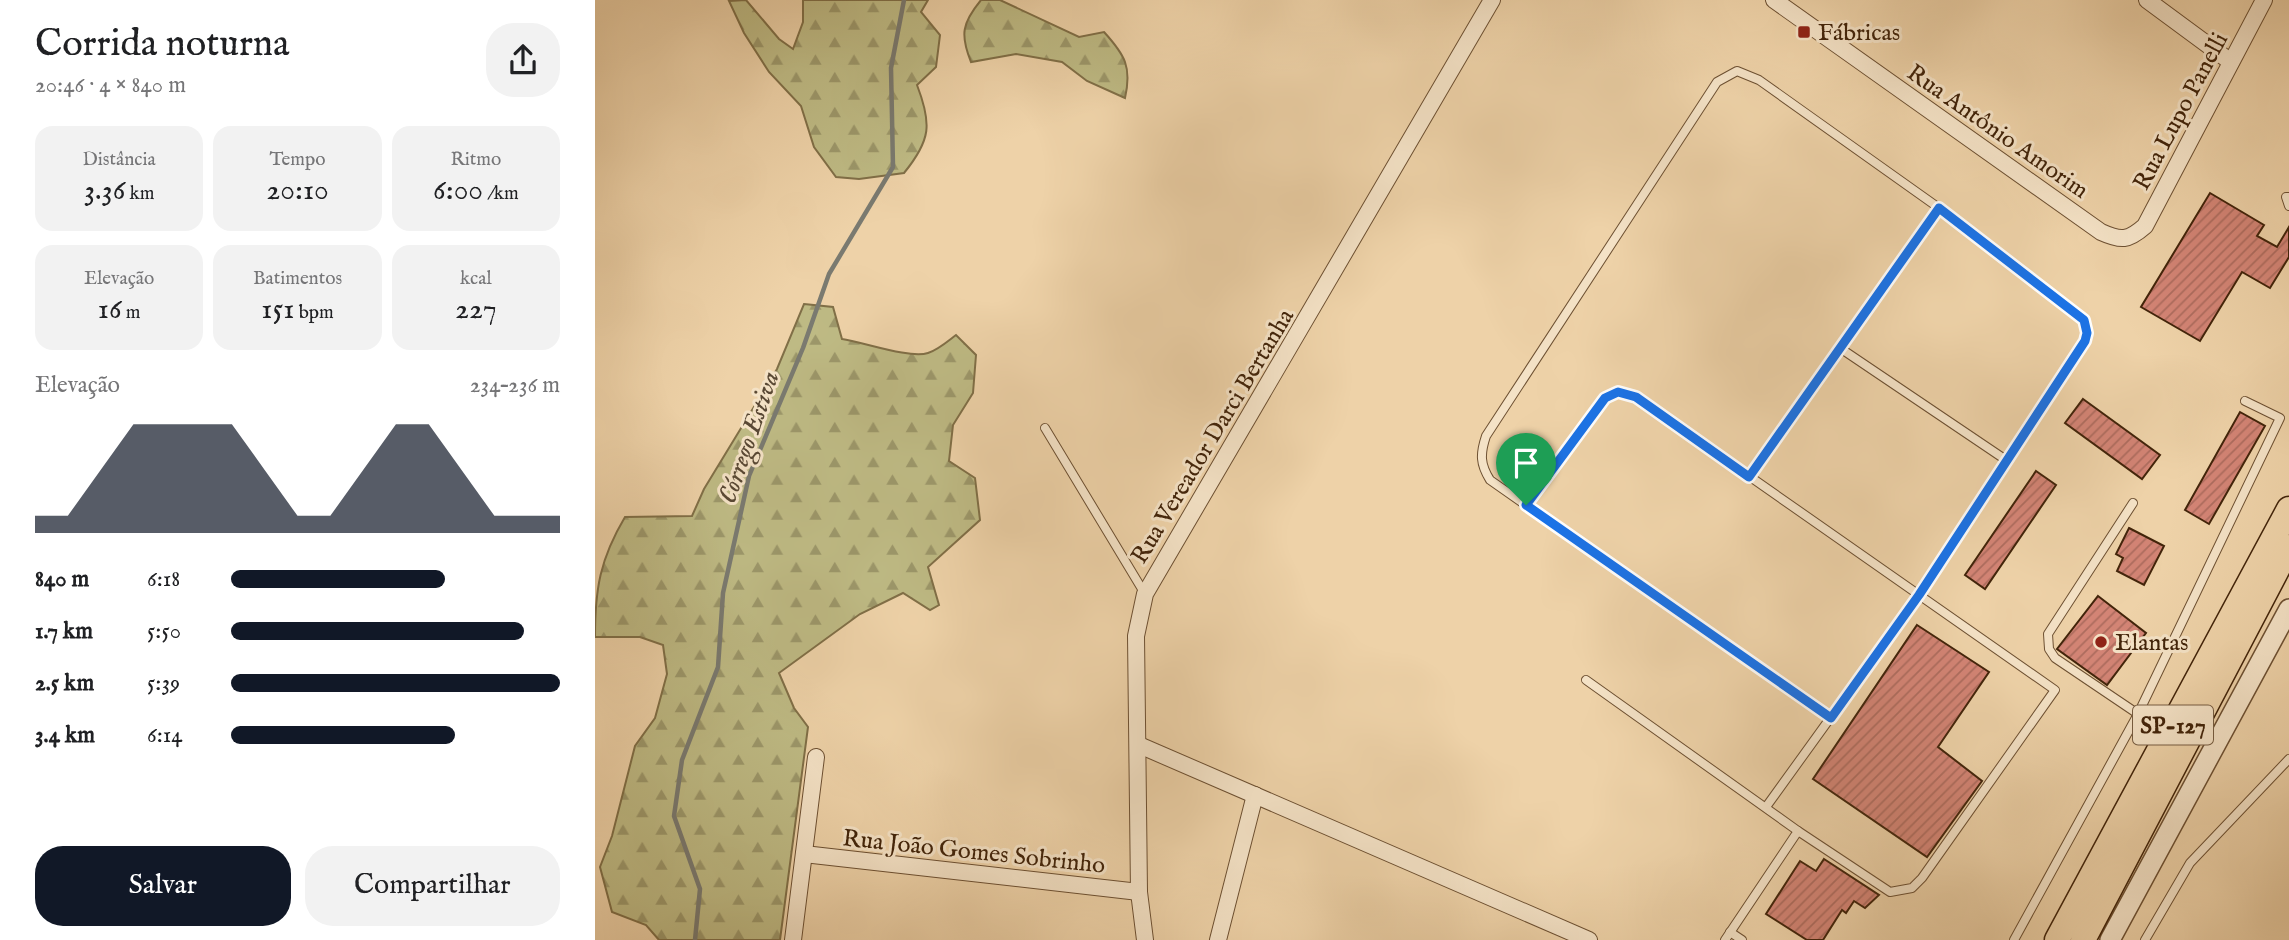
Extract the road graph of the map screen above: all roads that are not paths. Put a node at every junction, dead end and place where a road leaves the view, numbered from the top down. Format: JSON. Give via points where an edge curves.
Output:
{"nodes":[{"id":1,"x":1492,"y":0,"type":"edge"},
{"id":2,"x":1774,"y":0,"type":"edge"},
{"id":3,"x":2147,"y":0,"type":"edge"},
{"id":4,"x":2264,"y":0,"type":"edge"},
{"id":5,"x":2231,"y":62,"type":"junction"},
{"id":6,"x":2289,"y":197,"type":"edge"},
{"id":7,"x":2289,"y":206,"type":"edge"},
{"id":8,"x":1939,"y":208,"type":"junction"},
{"id":9,"x":2131,"y":239,"type":"joint"},
{"id":10,"x":1840,"y":348,"type":"junction"},
{"id":11,"x":2245,"y":401,"type":"dead end"},
{"id":12,"x":1045,"y":428,"type":"dead end"},
{"id":13,"x":2006,"y":460,"type":"junction"},
{"id":14,"x":1749,"y":477,"type":"junction"},
{"id":15,"x":2133,"y":503,"type":"dead end"},
{"id":16,"x":1526,"y":505,"type":"junction"},
{"id":17,"x":2289,"y":509,"type":"edge"},
{"id":18,"x":2289,"y":547,"type":"edge"},
{"id":19,"x":1145,"y":594,"type":"junction"},
{"id":20,"x":1919,"y":595,"type":"junction"},
{"id":21,"x":2289,"y":609,"type":"edge"},
{"id":22,"x":1586,"y":680,"type":"dead end"},
{"id":23,"x":2138,"y":714,"type":"junction"},
{"id":24,"x":1831,"y":718,"type":"junction"},
{"id":25,"x":1139,"y":745,"type":"junction"},
{"id":26,"x":816,"y":757,"type":"dead end"},
{"id":27,"x":2289,"y":759,"type":"edge"},
{"id":28,"x":1255,"y":795,"type":"junction"},
{"id":29,"x":1766,"y":807,"type":"junction"},
{"id":30,"x":1798,"y":831,"type":"junction"},
{"id":31,"x":804,"y":854,"type":"junction"},
{"id":32,"x":1139,"y":892,"type":"junction"},
{"id":33,"x":1727,"y":936,"type":"edge"},
{"id":34,"x":793,"y":940,"type":"edge"},
{"id":35,"x":1145,"y":940,"type":"edge"},
{"id":36,"x":1218,"y":940,"type":"edge"},
{"id":37,"x":1588,"y":940,"type":"edge"},
{"id":38,"x":1742,"y":940,"type":"edge"},
{"id":39,"x":2014,"y":940,"type":"edge"},
{"id":40,"x":2057,"y":940,"type":"edge"},
{"id":41,"x":2083,"y":940,"type":"edge"},
{"id":42,"x":2110,"y":940,"type":"edge"},
{"id":43,"x":2145,"y":940,"type":"edge"}],
"edges":[{"from":1,"to":19,"type":"street","name":"Rua Vereador Darci Bertanha"},
{"from":2,"to":9,"type":"street","name":"Rua Antônio Amorim","via":[[2101,232],[2117,240]]},
{"from":3,"to":5,"type":"street"},
{"from":4,"to":5,"type":"street","name":"Rua Lupo Panelli"},
{"from":5,"to":9,"type":"street","name":"Rua Lupo Panelli","via":[[2145,226]]},
{"from":6,"to":7,"type":"lane"},
{"from":8,"to":10,"type":"lane"},
{"from":8,"to":13,"type":"lane","via":[[2087,325],[2085,341]]},
{"from":8,"to":16,"type":"lane","via":[[1750,74],[1737,71],[1725,75],[1486,436],[1481,466],[1490,480]]},
{"from":10,"to":13,"type":"lane"},
{"from":10,"to":14,"type":"lane"},
{"from":11,"to":23,"type":"lane","via":[[2280,418]]},
{"from":12,"to":19,"type":"lane"},
{"from":13,"to":20,"type":"lane"},
{"from":14,"to":16,"type":"lane","via":[[1636,397],[1618,392],[1605,398]]},
{"from":14,"to":20,"type":"lane"},
{"from":15,"to":23,"type":"lane","via":[[2047,642],[2055,658]]},
{"from":16,"to":24,"type":"lane"},
{"from":17,"to":40,"type":"highway","number":"SP-127"},
{"from":18,"to":41,"type":"highway","number":"SP-127"},
{"from":19,"to":25,"type":"street","name":"Rua Vereador Darci Bertanha","via":[[1136,636]]},
{"from":20,"to":24,"type":"lane"},
{"from":20,"to":30,"type":"lane","via":[[2055,690],[1912,888],[1890,892]]},
{"from":21,"to":42,"type":"street"},
{"from":22,"to":29,"type":"lane"},
{"from":23,"to":39,"type":"lane"},
{"from":24,"to":29,"type":"lane"},
{"from":25,"to":28,"type":"street"},
{"from":25,"to":32,"type":"street","name":"Rua Vereador Darci Bertanha"},
{"from":26,"to":31,"type":"street"},
{"from":27,"to":43,"type":"lane","via":[[2190,863]]},
{"from":28,"to":36,"type":"street"},
{"from":28,"to":37,"type":"street"},
{"from":29,"to":30,"type":"lane"},
{"from":30,"to":33,"type":"lane"},
{"from":31,"to":32,"type":"street","name":"Rua João Gomes Sobrinho"},
{"from":31,"to":34,"type":"street"},
{"from":32,"to":35,"type":"street","name":"Rua Vereador Darci Bertanha"},
{"from":33,"to":38,"type":"lane"}]}
